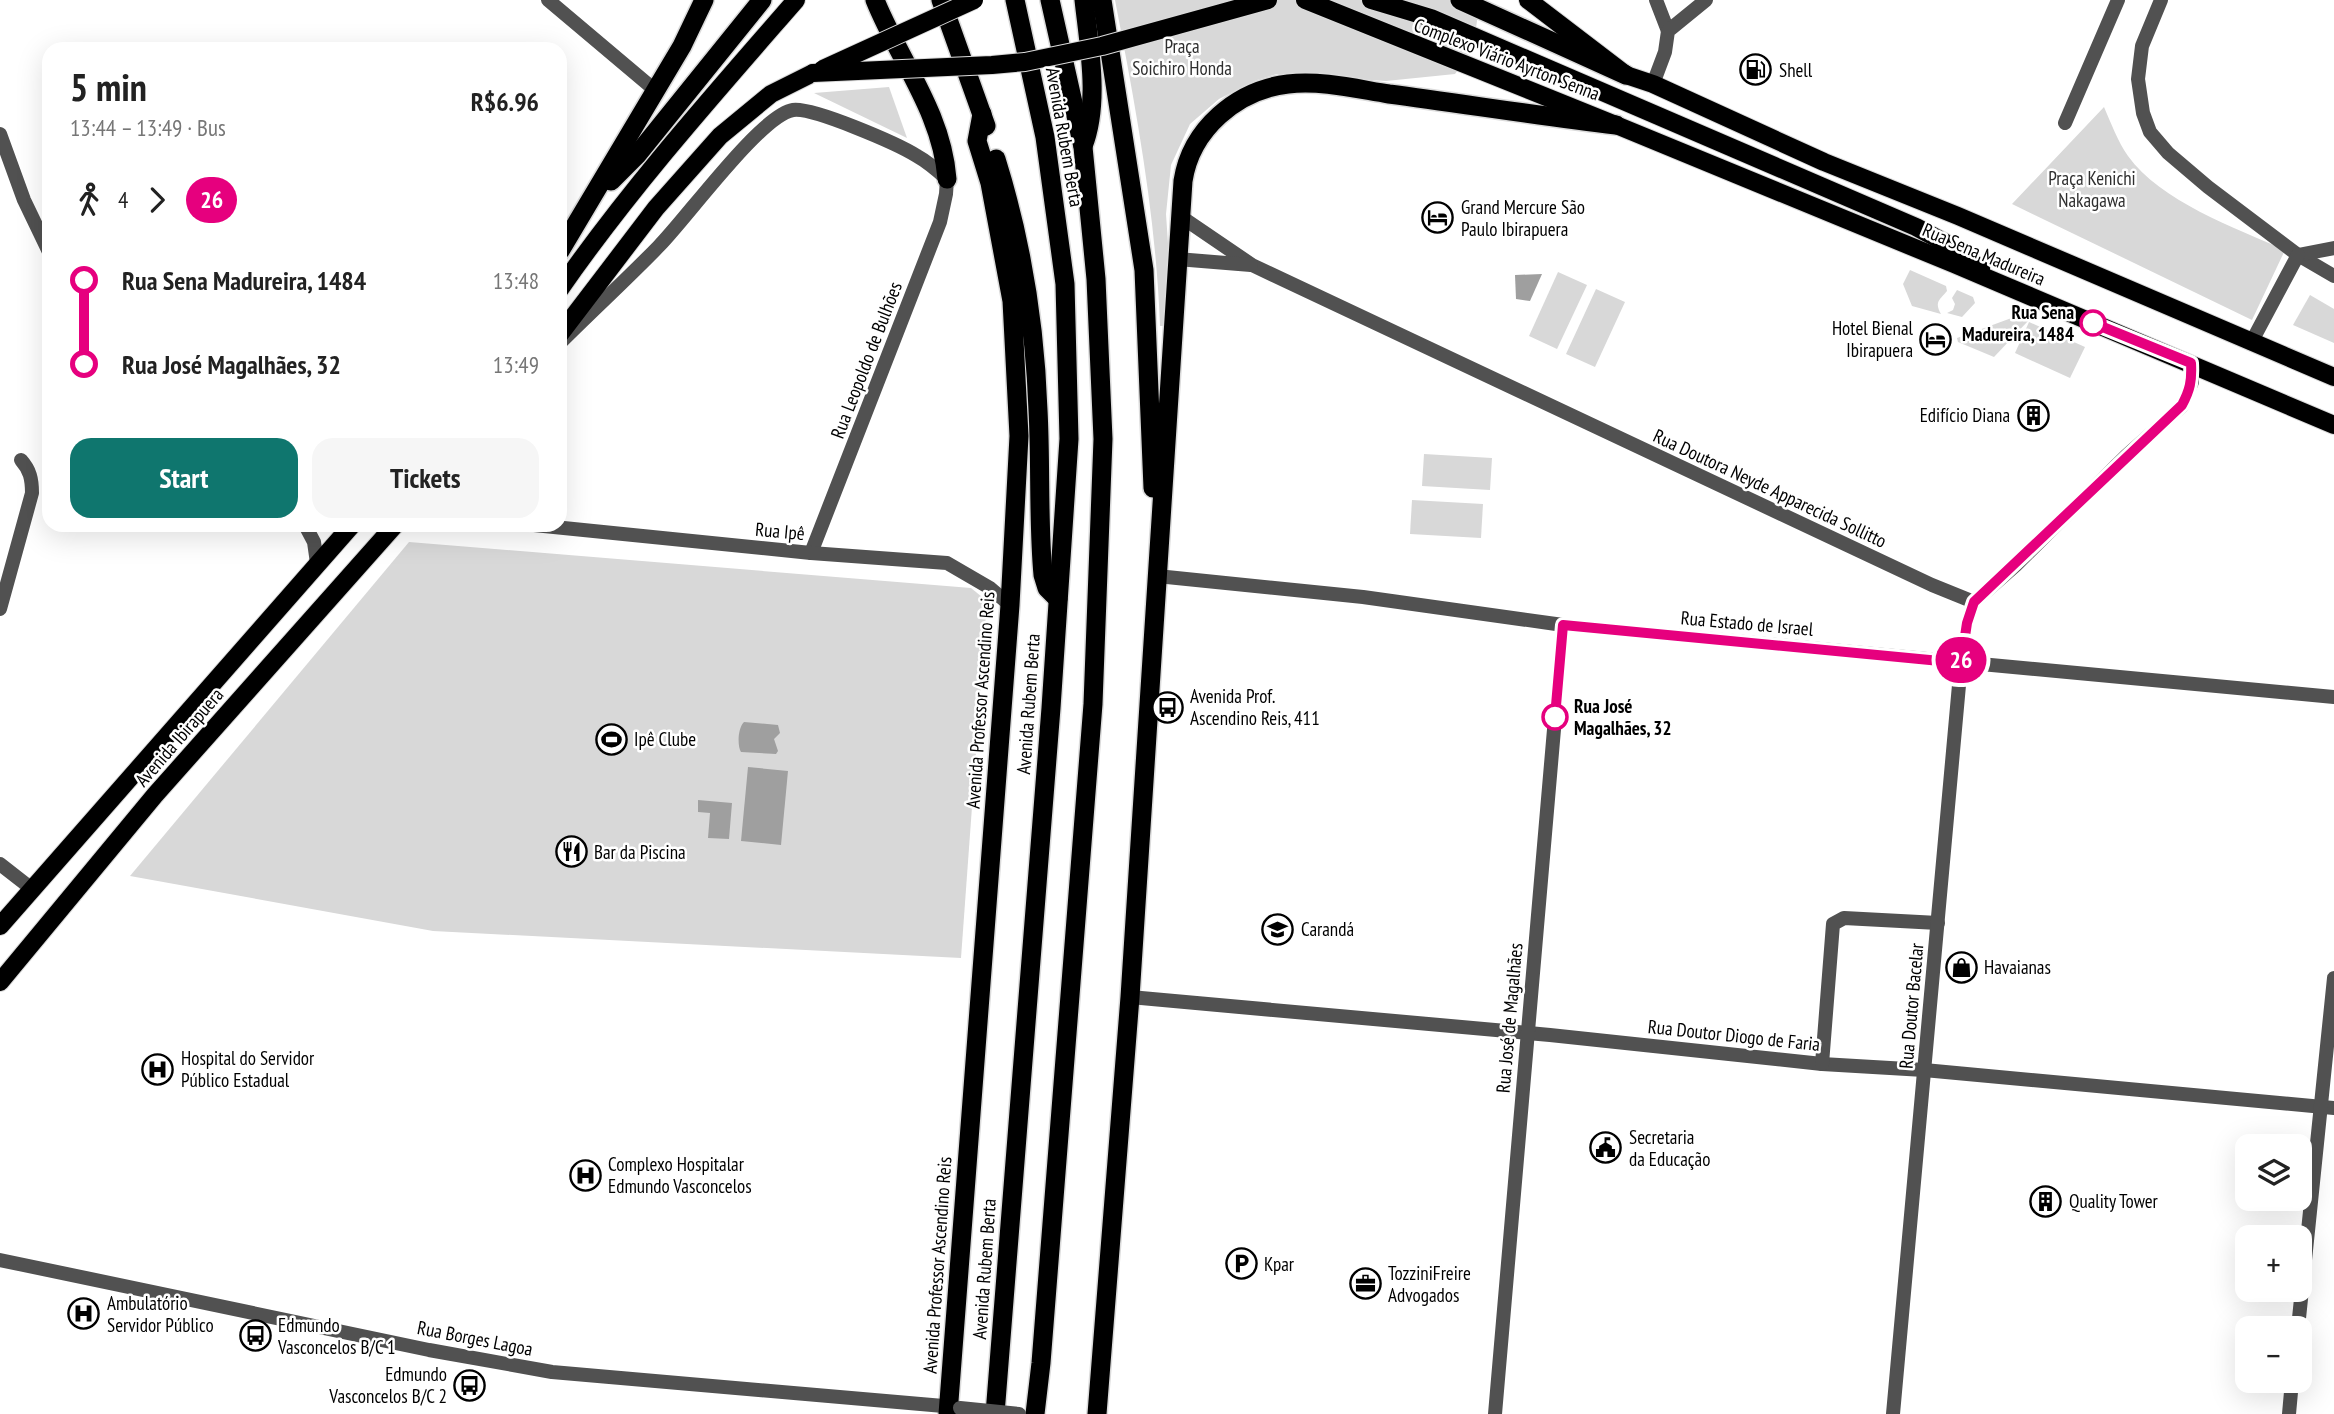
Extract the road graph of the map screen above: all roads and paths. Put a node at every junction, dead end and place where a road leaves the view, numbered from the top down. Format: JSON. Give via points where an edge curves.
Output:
{"nodes":[{"id":1,"x":548,"y":0,"type":"edge"},
{"id":2,"x":704,"y":0,"type":"edge"},
{"id":3,"x":762,"y":0,"type":"edge"},
{"id":4,"x":796,"y":0,"type":"edge"},
{"id":5,"x":875,"y":0,"type":"edge"},
{"id":6,"x":941,"y":0,"type":"edge"},
{"id":7,"x":974,"y":0,"type":"edge"},
{"id":8,"x":1015,"y":0,"type":"edge"},
{"id":9,"x":1049,"y":0,"type":"edge"},
{"id":10,"x":1084,"y":0,"type":"edge"},
{"id":11,"x":1102,"y":0,"type":"edge"},
{"id":12,"x":1268,"y":0,"type":"edge"},
{"id":13,"x":1305,"y":0,"type":"edge"},
{"id":14,"x":1371,"y":0,"type":"edge"},
{"id":15,"x":1460,"y":0,"type":"edge"},
{"id":16,"x":1528,"y":0,"type":"edge"},
{"id":17,"x":1656,"y":0,"type":"edge"},
{"id":18,"x":1706,"y":0,"type":"edge"},
{"id":19,"x":2118,"y":0,"type":"edge"},
{"id":20,"x":2161,"y":0,"type":"edge"},
{"id":21,"x":1668,"y":31,"type":"junction"},
{"id":22,"x":813,"y":73,"type":"junction"},
{"id":23,"x":1626,"y":75,"type":"junction"},
{"id":24,"x":1653,"y":84,"type":"junction"},
{"id":25,"x":656,"y":91,"type":"junction"},
{"id":26,"x":982,"y":114,"type":"junction"},
{"id":27,"x":2065,"y":123,"type":"dead end"},
{"id":28,"x":1616,"y":125,"type":"junction"},
{"id":29,"x":0,"y":134,"type":"edge"},
{"id":30,"x":1083,"y":147,"type":"junction"},
{"id":31,"x":947,"y":178,"type":"junction"},
{"id":32,"x":590,"y":202,"type":"junction"},
{"id":33,"x":1180,"y":216,"type":"junction"},
{"id":34,"x":42,"y":237,"type":"edge"},
{"id":35,"x":567,"y":240,"type":"edge"},
{"id":36,"x":2334,"y":248,"type":"edge"},
{"id":37,"x":2298,"y":255,"type":"junction"},
{"id":38,"x":1177,"y":259,"type":"junction"},
{"id":39,"x":1252,"y":265,"type":"junction"},
{"id":40,"x":2334,"y":276,"type":"edge"},
{"id":41,"x":567,"y":279,"type":"edge"},
{"id":42,"x":1995,"y":282,"type":"junction"},
{"id":43,"x":567,"y":325,"type":"edge"},
{"id":44,"x":567,"y":336,"type":"edge"},
{"id":45,"x":2251,"y":343,"type":"junction"},
{"id":46,"x":2191,"y":363,"type":"junction"},
{"id":47,"x":2334,"y":377,"type":"edge"},
{"id":48,"x":2334,"y":425,"type":"edge"},
{"id":49,"x":21,"y":460,"type":"dead end"},
{"id":50,"x":1162,"y":515,"type":"junction"},
{"id":51,"x":567,"y":528,"type":"edge"},
{"id":52,"x":309,"y":532,"type":"edge"},
{"id":53,"x":346,"y":532,"type":"edge"},
{"id":54,"x":389,"y":532,"type":"edge"},
{"id":55,"x":811,"y":553,"type":"junction"},
{"id":56,"x":317,"y":563,"type":"junction"},
{"id":57,"x":1157,"y":576,"type":"junction"},
{"id":58,"x":1058,"y":599,"type":"junction"},
{"id":59,"x":1974,"y":602,"type":"junction"},
{"id":60,"x":1010,"y":605,"type":"junction"},
{"id":61,"x":0,"y":609,"type":"edge"},
{"id":62,"x":1563,"y":625,"type":"junction"},
{"id":63,"x":1961,"y":663,"type":"junction"},
{"id":64,"x":2334,"y":696,"type":"edge"},
{"id":65,"x":0,"y":863,"type":"edge"},
{"id":66,"x":32,"y":889,"type":"junction"},
{"id":67,"x":1938,"y":923,"type":"junction"},
{"id":68,"x":0,"y":926,"type":"edge"},
{"id":69,"x":2334,"y":978,"type":"edge"},
{"id":70,"x":0,"y":982,"type":"edge"},
{"id":71,"x":1130,"y":998,"type":"junction"},
{"id":72,"x":1527,"y":1033,"type":"junction"},
{"id":73,"x":1822,"y":1064,"type":"junction"},
{"id":74,"x":1924,"y":1069,"type":"junction"},
{"id":75,"x":2328,"y":1108,"type":"edge"},
{"id":76,"x":0,"y":1260,"type":"edge"},
{"id":77,"x":2300,"y":1316,"type":"edge"},
{"id":78,"x":2291,"y":1393,"type":"edge"},
{"id":79,"x":953,"y":1409,"type":"edge"},
{"id":80,"x":995,"y":1414,"type":"edge"},
{"id":81,"x":1019,"y":1414,"type":"edge"},
{"id":82,"x":1035,"y":1414,"type":"edge"},
{"id":83,"x":1097,"y":1414,"type":"edge"},
{"id":84,"x":1495,"y":1414,"type":"edge"},
{"id":85,"x":1893,"y":1414,"type":"edge"},
{"id":86,"x":2289,"y":1414,"type":"edge"}],
"edges":[{"from":1,"to":25,"type":"street"},
{"from":2,"to":25,"type":"highway"},
{"from":3,"to":32,"type":"highway","via":[[637,155]]},
{"from":4,"to":41,"type":"main road","via":[[704,106]]},
{"from":5,"to":31,"type":"highway","via":[[936,126]]},
{"from":6,"to":26,"type":"highway","name":"Avenida Professor Ascendino Reis"},
{"from":7,"to":22,"type":"main road","bridge":true},
{"from":8,"to":58,"type":"highway","name":"Avenida Rubem Berta","via":[[1045,137],[1065,284],[1069,439]]},
{"from":9,"to":30,"type":"highway","name":"Avenida Rubem Berta"},
{"from":10,"to":30,"type":"highway","via":[[1092,100]]},
{"from":11,"to":50,"type":"highway","via":[[1144,270],[1153,497]]},
{"from":12,"to":22,"type":"main road","bridge":true,"via":[[1102,46],[1025,62]]},
{"from":13,"to":28,"type":"main road","name":"Complexo Viário Ayrton Senna"},
{"from":14,"to":42,"type":"main road","via":[[1432,18],[1916,227],[1967,257]]},
{"from":15,"to":23,"type":"highway"},
{"from":16,"to":23,"type":"main road","name":"Rua Sena Madureira"},
{"from":17,"to":21,"type":"street"},
{"from":18,"to":21,"type":"street"},
{"from":19,"to":27,"type":"street"},
{"from":20,"to":37,"type":"street","via":[[2142,46],[2138,79],[2150,132],[2168,153]]},
{"from":21,"to":24,"type":"street"},
{"from":22,"to":43,"type":"main road","via":[[771,94],[720,135],[656,208]]},
{"from":23,"to":24,"type":"main road","name":"Rua Sena Madureira"},
{"from":24,"to":45,"type":"main road","name":"Rua Sena Madureira","via":[[1824,162]]},
{"from":25,"to":32,"type":"highway"},
{"from":26,"to":58,"type":"highway","via":[[1008,197],[1030,317],[1043,575],[1047,589]]},
{"from":26,"to":60,"type":"highway","name":"Avenida Professor Ascendino Reis","via":[[977,141],[990,183],[1012,301],[1017,379]]},
{"from":28,"to":33,"type":"highway","via":[[1306,84],[1269,88],[1230,106],[1198,138],[1184,170]]},
{"from":28,"to":42,"type":"main road","name":"Rua Sena Madureira"},
{"from":29,"to":34,"type":"street"},
{"from":30,"to":82,"type":"highway","name":"Avenida Rubem Berta","via":[[1096,279],[1103,439],[1093,704]]},
{"from":31,"to":44,"type":"street","via":[[916,154],[884,140],[809,111],[787,112],[752,140],[660,245]]},
{"from":31,"to":55,"type":"street","name":"Rua Leopoldo de Bulhões","via":[[940,222]]},
{"from":32,"to":35,"type":"highway"},
{"from":33,"to":38,"type":"highway"},
{"from":33,"to":39,"type":"street"},
{"from":36,"to":37,"type":"street"},
{"from":37,"to":40,"type":"street"},
{"from":37,"to":45,"type":"street"},
{"from":38,"to":39,"type":"street"},
{"from":38,"to":50,"type":"highway"},
{"from":39,"to":59,"type":"street","name":"Rua Doutora Neyde Apparecida Sollitto"},
{"from":42,"to":46,"type":"main road","name":"Rua Sena Madureira"},
{"from":45,"to":47,"type":"main road","name":"Rua Sena Madureira"},
{"from":46,"to":48,"type":"main road","name":"Rua Sena Madureira"},
{"from":46,"to":59,"type":"street","via":[[2192,382],[2182,405]]},
{"from":49,"to":61,"type":"street","via":[[31,475],[32,493]]},
{"from":50,"to":57,"type":"highway"},
{"from":51,"to":55,"type":"street","name":"Rua Ipê"},
{"from":52,"to":56,"type":"street"},
{"from":53,"to":56,"type":"main road","name":"Avenida Ibirapuera"},
{"from":54,"to":70,"type":"main road","name":"Avenida Ibirapuera","via":[[155,795]]},
{"from":55,"to":60,"type":"street","name":"Rua Ipê","via":[[947,563]]},
{"from":56,"to":66,"type":"main road","name":"Avenida Ibirapuera"},
{"from":57,"to":62,"type":"street","name":"Rua Estado de Israel","via":[[1363,597]]},
{"from":57,"to":71,"type":"highway"},
{"from":58,"to":80,"type":"highway","name":"Avenida Rubem Berta"},
{"from":59,"to":63,"type":"street","name":"Rua Doutor Bacelar"},
{"from":60,"to":79,"type":"highway","name":"Avenida Professor Ascendino Reis"},
{"from":62,"to":63,"type":"street","name":"Rua Estado de Israel"},
{"from":62,"to":72,"type":"street","name":"Rua José de Magalhães"},
{"from":63,"to":64,"type":"street","name":"Rua Estado de Israel"},
{"from":63,"to":67,"type":"street","name":"Rua Doutor Bacelar"},
{"from":65,"to":66,"type":"street"},
{"from":66,"to":68,"type":"main road","name":"Avenida Ibirapuera"},
{"from":67,"to":73,"type":"street","via":[[1844,918],[1833,924]]},
{"from":67,"to":74,"type":"street","name":"Rua Doutor Bacelar"},
{"from":69,"to":75,"type":"street"},
{"from":71,"to":72,"type":"street","name":"Rua Doutor Diogo de Faria"},
{"from":71,"to":83,"type":"highway"},
{"from":72,"to":73,"type":"street","name":"Rua Doutor Diogo de Faria"},
{"from":72,"to":84,"type":"street","name":"Rua José de Magalhães"},
{"from":73,"to":74,"type":"street","name":"Rua Doutor Diogo de Faria"},
{"from":74,"to":75,"type":"street","name":"Rua Doutor Diogo de Faria"},
{"from":74,"to":85,"type":"street","name":"Rua Doutor Bacelar"},
{"from":75,"to":77,"type":"street"},
{"from":76,"to":79,"type":"street","name":"Rua Borges Lagoa","via":[[552,1373]]},
{"from":78,"to":86,"type":"street"},
{"from":79,"to":81,"type":"street","name":"Rua Borges Lagoa","bridge":true}]}
